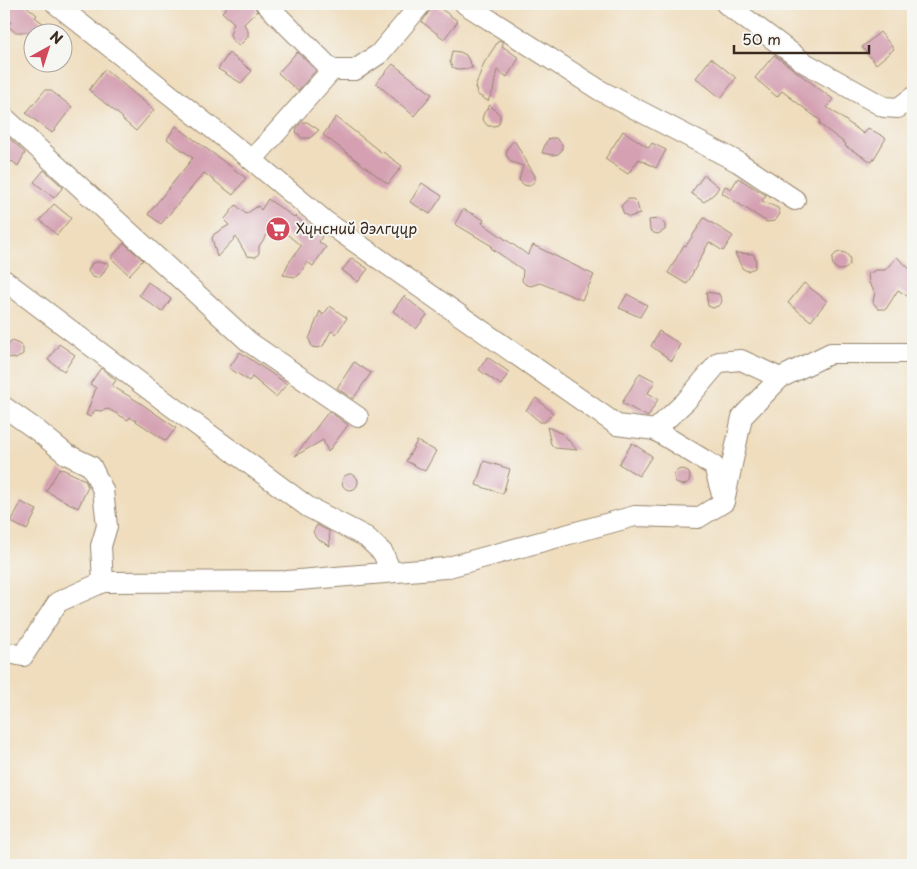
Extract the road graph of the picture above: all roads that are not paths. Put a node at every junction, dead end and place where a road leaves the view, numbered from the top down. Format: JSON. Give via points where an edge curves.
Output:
{"nodes":[{"id":1,"x":56,"y":4,"type":"edge"},
{"id":2,"x":266,"y":4,"type":"edge"},
{"id":3,"x":420,"y":4,"type":"edge"},
{"id":4,"x":465,"y":4,"type":"edge"},
{"id":5,"x":726,"y":4,"type":"edge"},
{"id":6,"x":332,"y":70,"type":"junction"},
{"id":7,"x":913,"y":97,"type":"edge"},
{"id":8,"x":4,"y":116,"type":"edge"},
{"id":9,"x":252,"y":160,"type":"junction"},
{"id":10,"x":796,"y":200,"type":"dead end"},
{"id":11,"x":4,"y":280,"type":"edge"},
{"id":12,"x":913,"y":353,"type":"edge"},
{"id":13,"x":780,"y":378,"type":"junction"},
{"id":14,"x":4,"y":407,"type":"edge"},
{"id":15,"x":358,"y":417,"type":"dead end"},
{"id":16,"x":655,"y":430,"type":"junction"},
{"id":17,"x":724,"y":502,"type":"junction"},
{"id":18,"x":391,"y":572,"type":"junction"},
{"id":19,"x":103,"y":582,"type":"junction"},
{"id":20,"x":4,"y":652,"type":"edge"}],
"edges":[{"from":1,"to":9,"type":"street"},
{"from":2,"to":6,"type":"street"},
{"from":3,"to":6,"type":"street","via":[[379,54],[354,70]]},
{"from":4,"to":10,"type":"street","via":[[601,91],[738,162]]},
{"from":5,"to":7,"type":"street","via":[[804,63],[884,107],[898,108]]},
{"from":6,"to":9,"type":"street"},
{"from":8,"to":15,"type":"street","via":[[249,342]]},
{"from":9,"to":16,"type":"street","via":[[325,221],[617,425]]},
{"from":11,"to":18,"type":"street","via":[[308,507],[366,537],[383,553]]},
{"from":12,"to":13,"type":"street","via":[[831,353]]},
{"from":13,"to":16,"type":"street","via":[[741,360],[718,362],[686,401]]},
{"from":13,"to":17,"type":"street","via":[[742,417]]},
{"from":14,"to":19,"type":"street","via":[[66,454],[91,466],[103,490],[107,526],[101,546]]},
{"from":16,"to":17,"type":"street","via":[[714,466]]},
{"from":17,"to":18,"type":"street","via":[[698,518],[635,516],[445,568]]},
{"from":18,"to":19,"type":"street","via":[[287,581]]},
{"from":19,"to":20,"type":"street","via":[[58,602],[23,656]]}]}
